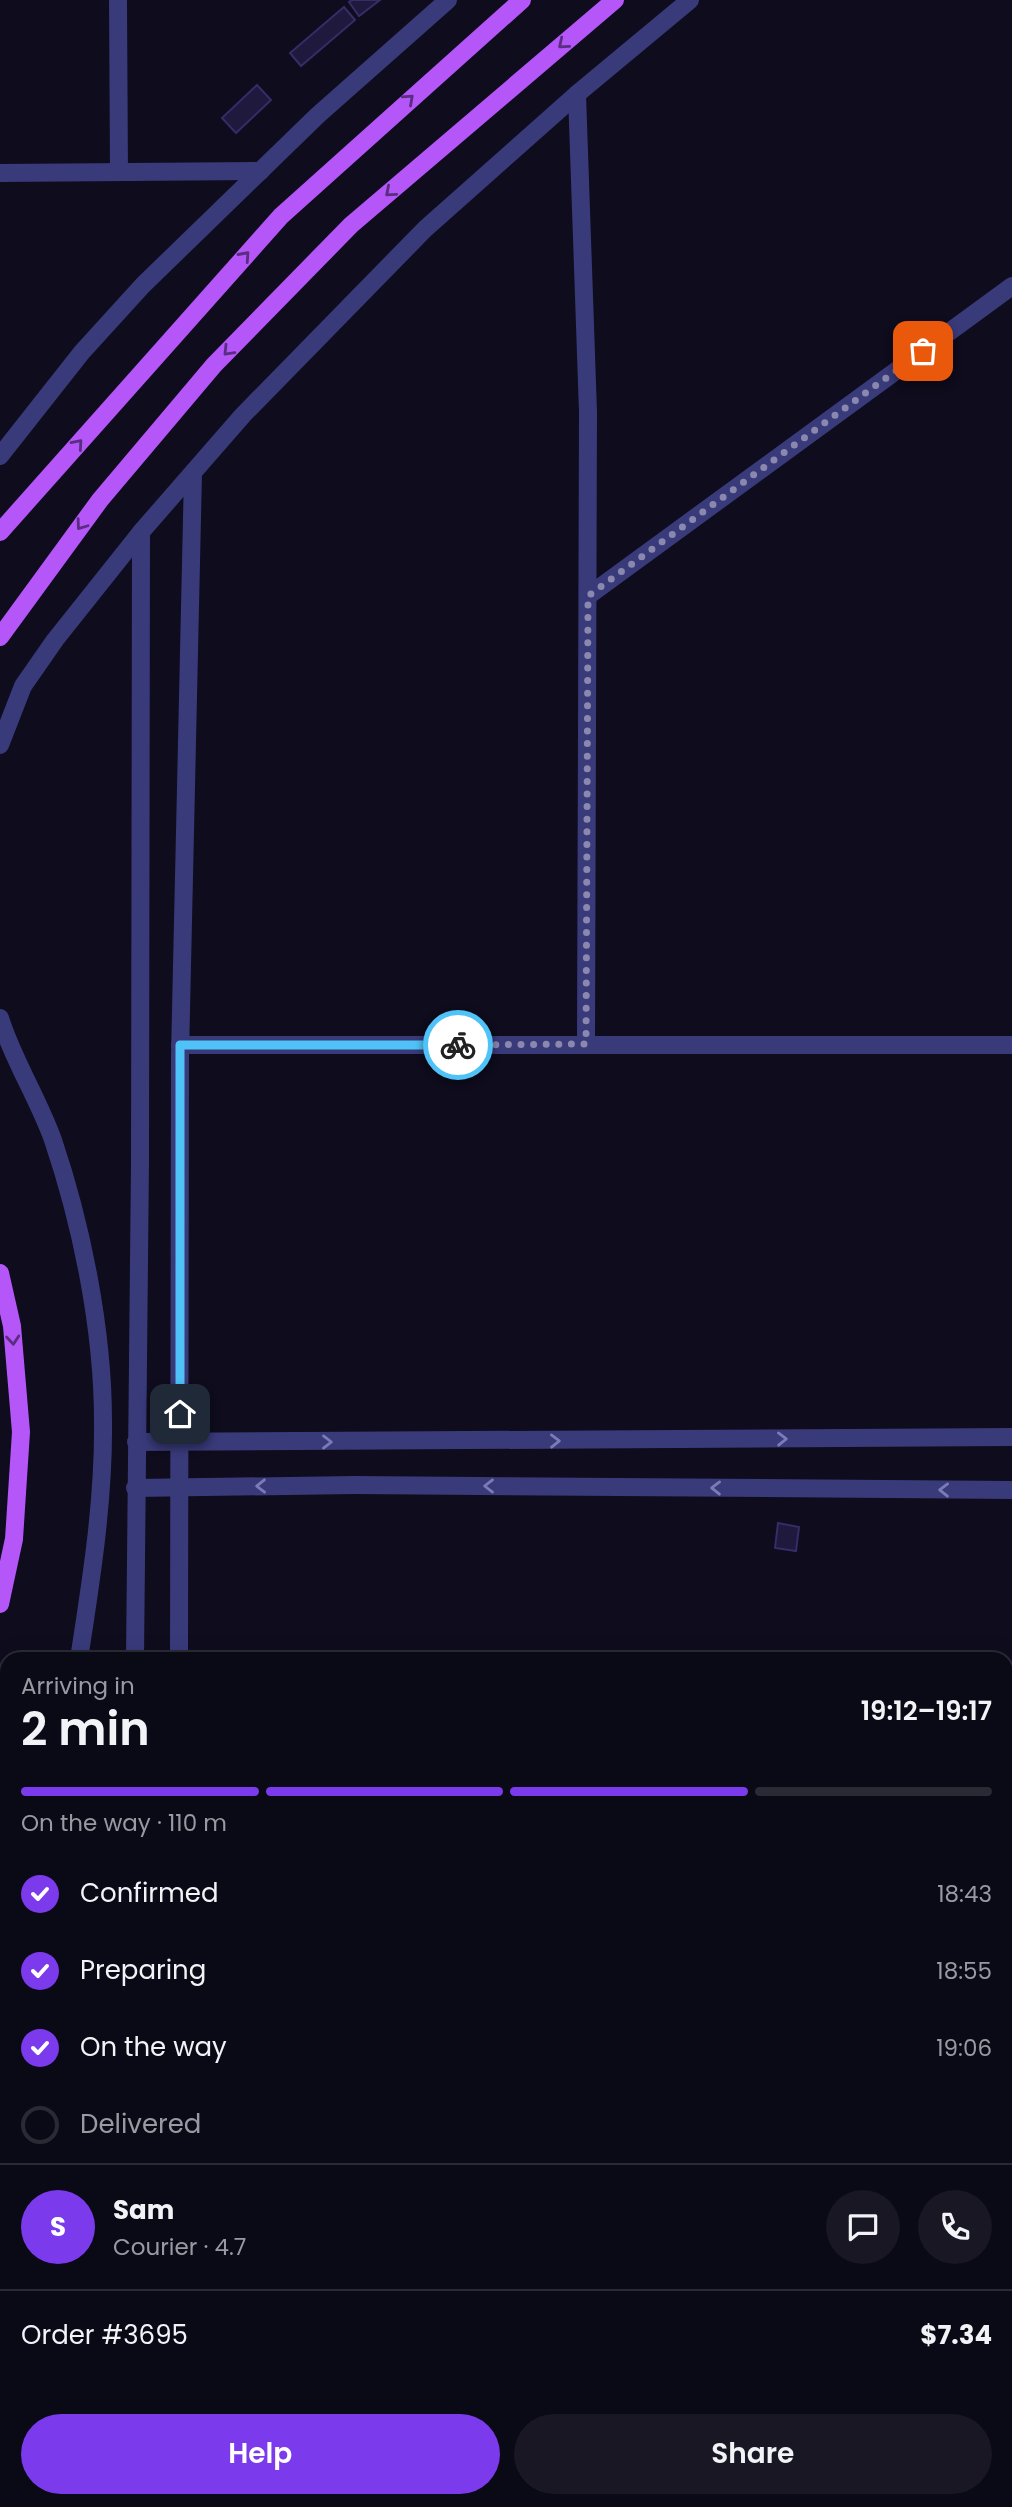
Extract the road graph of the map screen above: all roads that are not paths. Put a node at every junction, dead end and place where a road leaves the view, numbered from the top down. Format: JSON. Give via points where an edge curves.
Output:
{"nodes":[{"id":1,"x":118,"y":0,"type":"edge"},
{"id":2,"x":448,"y":0,"type":"edge"},
{"id":3,"x":522,"y":0,"type":"edge"},
{"id":4,"x":615,"y":0,"type":"edge"},
{"id":5,"x":690,"y":0,"type":"edge"},
{"id":6,"x":577,"y":94,"type":"junction"},
{"id":7,"x":261,"y":171,"type":"junction"},
{"id":8,"x":119,"y":172,"type":"junction"},
{"id":9,"x":0,"y":173,"type":"edge"},
{"id":10,"x":1012,"y":286,"type":"edge"},
{"id":11,"x":0,"y":456,"type":"edge"},
{"id":12,"x":193,"y":473,"type":"junction"},
{"id":13,"x":0,"y":532,"type":"edge"},
{"id":14,"x":141,"y":532,"type":"junction"},
{"id":15,"x":588,"y":596,"type":"junction"},
{"id":16,"x":0,"y":637,"type":"edge"},
{"id":17,"x":0,"y":745,"type":"edge"},
{"id":18,"x":0,"y":1018,"type":"edge"},
{"id":19,"x":586,"y":1044,"type":"junction"},
{"id":20,"x":180,"y":1045,"type":"junction"},
{"id":21,"x":1012,"y":1045,"type":"edge"},
{"id":22,"x":0,"y":1273,"type":"edge"},
{"id":23,"x":1012,"y":1437,"type":"edge"},
{"id":24,"x":136,"y":1442,"type":"junction"},
{"id":25,"x":180,"y":1442,"type":"junction"},
{"id":26,"x":180,"y":1487,"type":"junction"},
{"id":27,"x":135,"y":1488,"type":"junction"},
{"id":28,"x":1012,"y":1490,"type":"edge"},
{"id":29,"x":0,"y":1604,"type":"edge"},
{"id":30,"x":80,"y":1652,"type":"edge"},
{"id":31,"x":135,"y":1652,"type":"edge"},
{"id":32,"x":179,"y":1652,"type":"edge"}],
"edges":[{"from":1,"to":8,"type":"street"},
{"from":2,"to":7,"type":"street"},
{"from":13,"to":3,"type":"main road","one_way":true,"via":[[281,216]]},
{"from":4,"to":16,"type":"main road","one_way":true,"via":[[352,225],[223,356],[100,500]]},
{"from":5,"to":6,"type":"street"},
{"from":6,"to":12,"type":"street","via":[[425,229],[243,415]]},
{"from":6,"to":15,"type":"street","via":[[588,412]]},
{"from":7,"to":8,"type":"street"},
{"from":7,"to":11,"type":"street","via":[[143,285],[82,352]]},
{"from":8,"to":9,"type":"street"},
{"from":10,"to":15,"type":"street"},
{"from":12,"to":14,"type":"street"},
{"from":12,"to":20,"type":"street"},
{"from":14,"to":17,"type":"street","via":[[23,686]]},
{"from":14,"to":24,"type":"street"},
{"from":15,"to":19,"type":"street"},
{"from":18,"to":30,"type":"street","via":[[52,1139],[88,1272],[94,1318],[103,1421],[97,1526]]},
{"from":19,"to":20,"type":"street"},
{"from":19,"to":21,"type":"street"},
{"from":20,"to":25,"type":"street"},
{"from":22,"to":29,"type":"main road","one_way":true,"via":[[12,1326],[21,1432],[14,1539]]},
{"from":25,"to":23,"type":"street","one_way":true},
{"from":24,"to":25,"type":"street"},
{"from":24,"to":27,"type":"street"},
{"from":25,"to":26,"type":"street"},
{"from":26,"to":27,"type":"street"},
{"from":28,"to":26,"type":"street","one_way":true},
{"from":26,"to":32,"type":"street"},
{"from":27,"to":31,"type":"street"}]}
